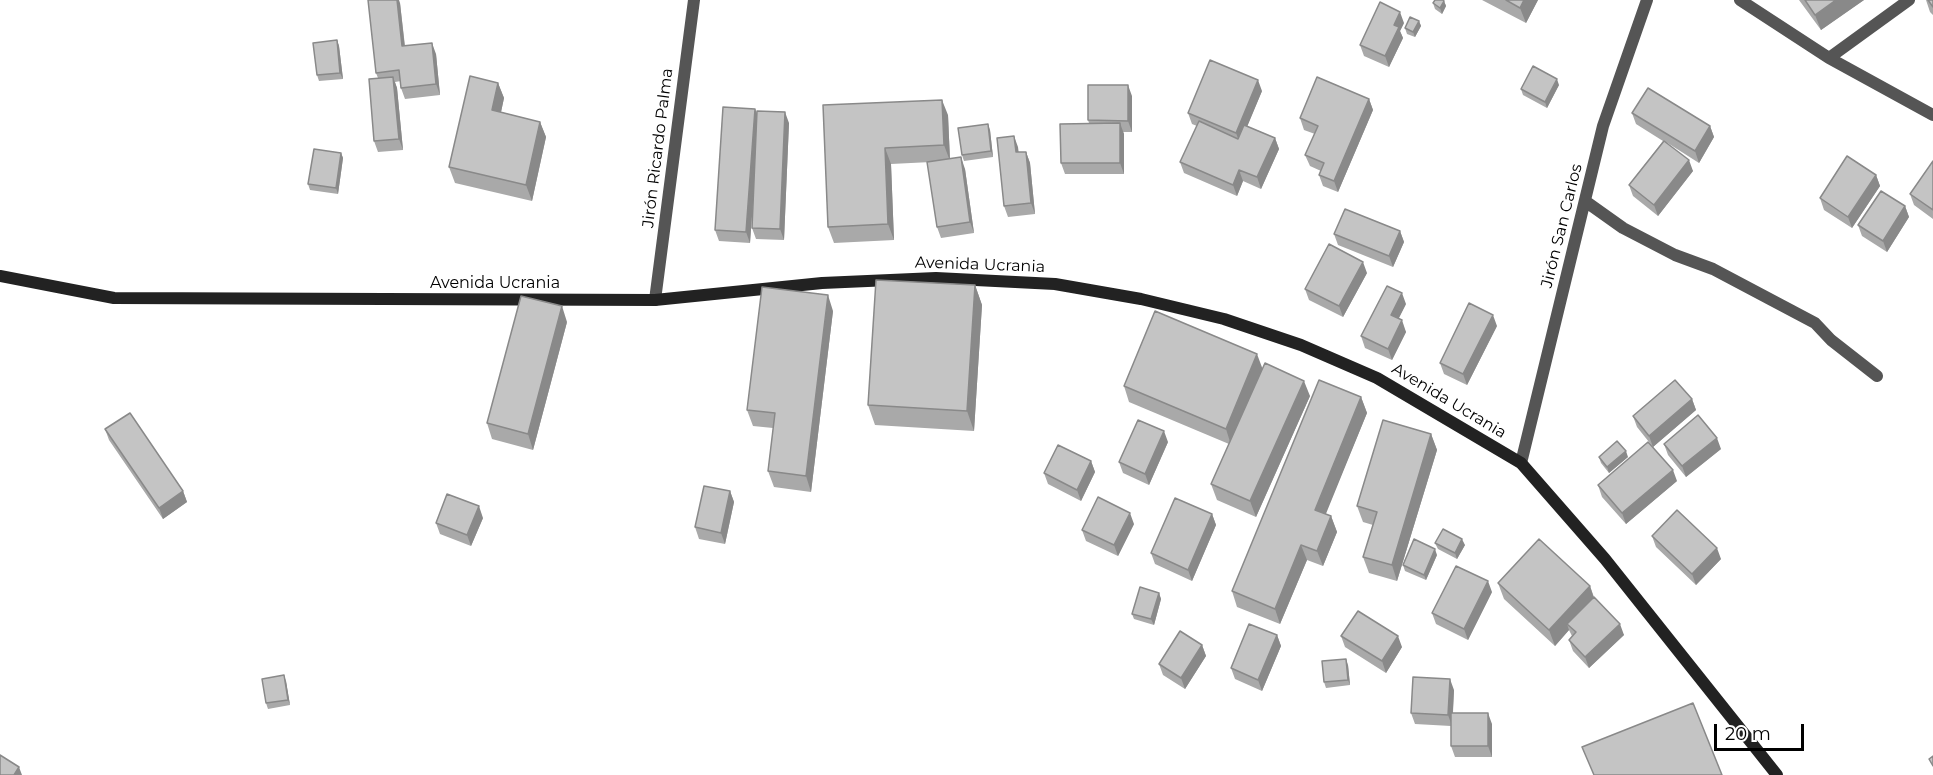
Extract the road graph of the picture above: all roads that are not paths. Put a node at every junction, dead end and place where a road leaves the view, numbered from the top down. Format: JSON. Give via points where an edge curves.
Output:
{"nodes":[{"id":1,"x":693,"y":0,"type":"edge"},
{"id":2,"x":1647,"y":0,"type":"edge"},
{"id":3,"x":1740,"y":0,"type":"edge"},
{"id":4,"x":1909,"y":0,"type":"edge"},
{"id":5,"x":1829,"y":58,"type":"junction"},
{"id":6,"x":1933,"y":115,"type":"edge"},
{"id":7,"x":1585,"y":201,"type":"junction"},
{"id":8,"x":0,"y":276,"type":"edge"},
{"id":9,"x":656,"y":300,"type":"junction"},
{"id":10,"x":1877,"y":376,"type":"dead end"},
{"id":11,"x":1521,"y":463,"type":"junction"},
{"id":12,"x":1777,"y":775,"type":"edge"}],
"edges":[{"from":1,"to":9,"type":"street","name":"Jirón Ricardo Palma"},
{"from":2,"to":7,"type":"street","name":"Jirón San Carlos","via":[[1603,126]]},
{"from":3,"to":5,"type":"street"},
{"from":4,"to":5,"type":"street"},
{"from":5,"to":6,"type":"street"},
{"from":7,"to":10,"type":"street","via":[[1623,228],[1675,255],[1713,269],[1815,323]]},
{"from":7,"to":11,"type":"street","name":"Jirón San Carlos"},
{"from":8,"to":9,"type":"main road","name":"Avenida Ucrania","via":[[114,298]]},
{"from":9,"to":11,"type":"main road","name":"Avenida Ucrania","via":[[822,283],[936,278],[1055,285],[1141,299],[1224,319],[1300,345],[1377,378]]},
{"from":11,"to":12,"type":"main road","name":"Avenida Ucrania","via":[[1605,560]]}]}
